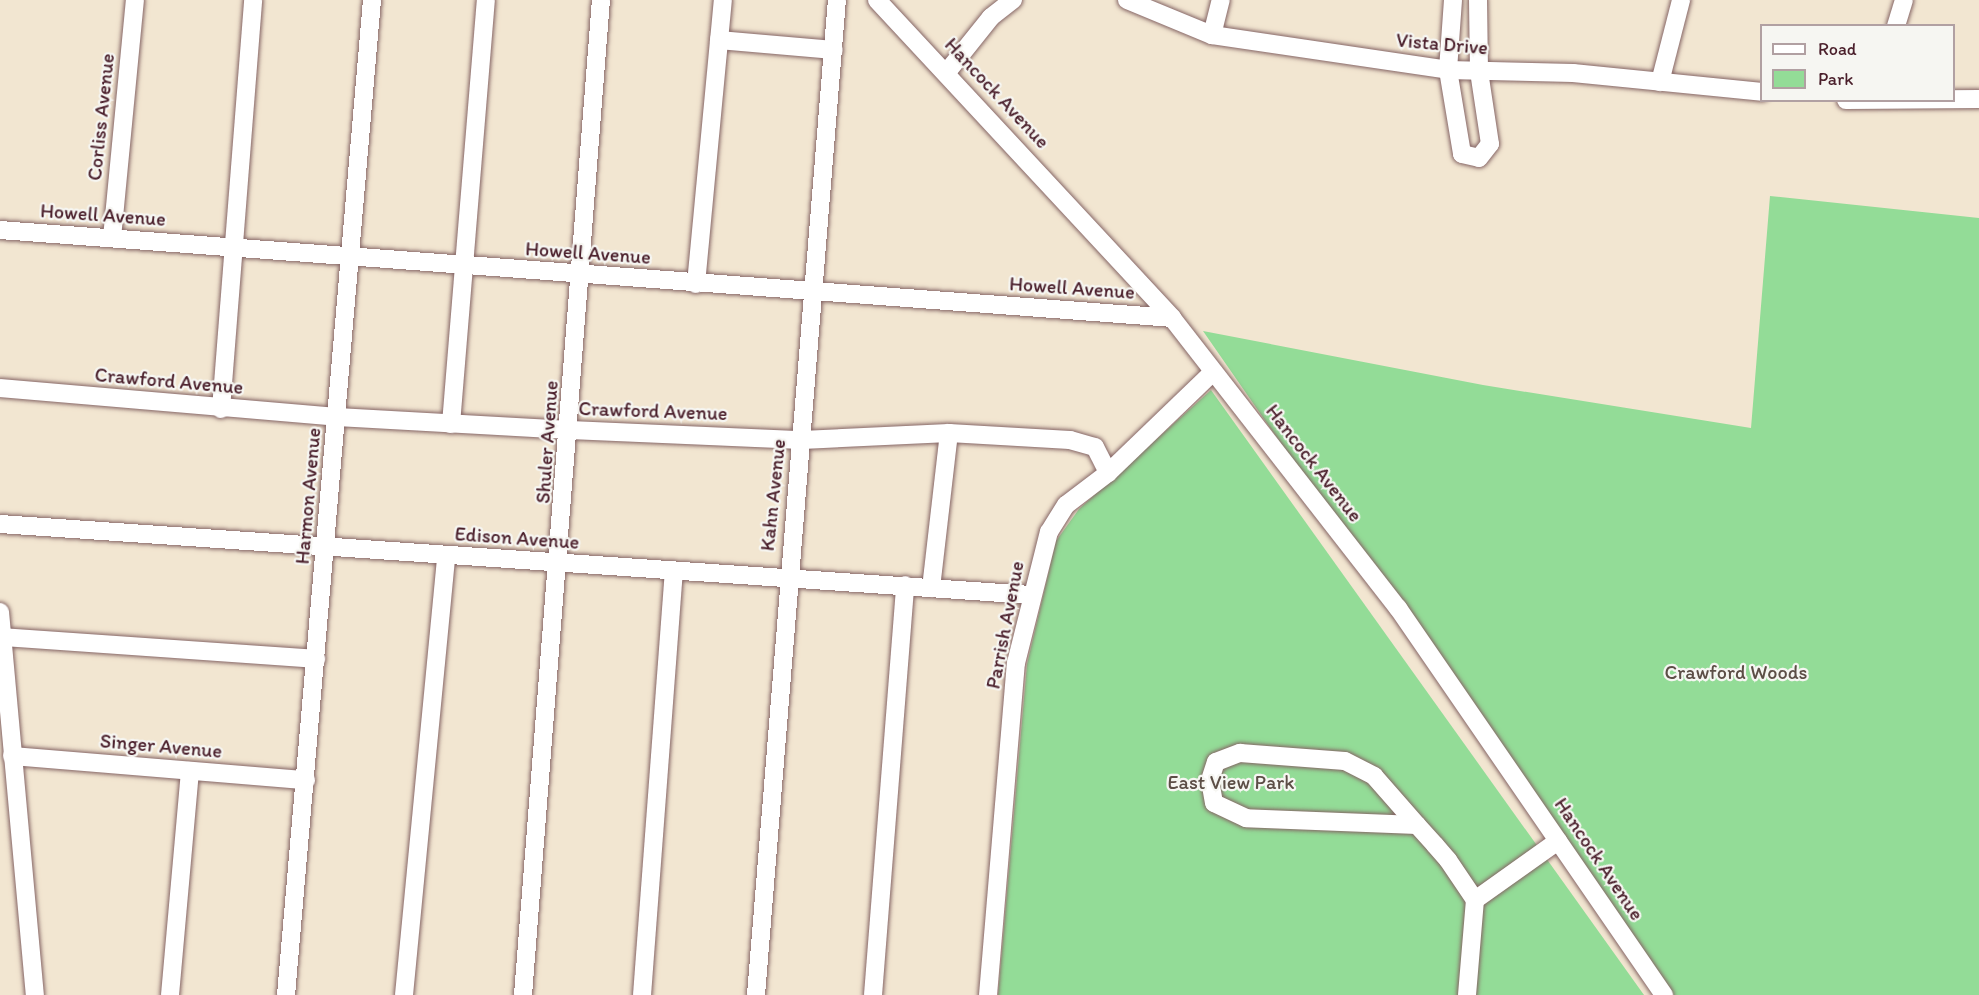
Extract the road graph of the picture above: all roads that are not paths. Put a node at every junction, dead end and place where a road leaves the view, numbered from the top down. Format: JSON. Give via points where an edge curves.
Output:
{"nodes":[{"id":1,"x":135,"y":0,"type":"edge"},
{"id":2,"x":253,"y":0,"type":"edge"},
{"id":3,"x":372,"y":0,"type":"edge"},
{"id":4,"x":486,"y":0,"type":"edge"},
{"id":5,"x":601,"y":0,"type":"edge"},
{"id":6,"x":723,"y":0,"type":"edge"},
{"id":7,"x":837,"y":0,"type":"edge"},
{"id":8,"x":878,"y":0,"type":"edge"},
{"id":9,"x":1013,"y":0,"type":"edge"},
{"id":10,"x":1127,"y":0,"type":"edge"},
{"id":11,"x":1221,"y":0,"type":"edge"},
{"id":12,"x":1453,"y":0,"type":"edge"},
{"id":13,"x":1478,"y":0,"type":"edge"},
{"id":14,"x":1681,"y":0,"type":"edge"},
{"id":15,"x":1904,"y":0,"type":"edge"},
{"id":16,"x":1897,"y":24,"type":"edge"},
{"id":17,"x":1212,"y":35,"type":"junction"},
{"id":18,"x":719,"y":40,"type":"junction"},
{"id":19,"x":834,"y":50,"type":"junction"},
{"id":20,"x":1448,"y":70,"type":"junction"},
{"id":21,"x":1479,"y":71,"type":"junction"},
{"id":22,"x":947,"y":72,"type":"junction"},
{"id":23,"x":1660,"y":82,"type":"junction"},
{"id":24,"x":1760,"y":92,"type":"edge"},
{"id":25,"x":1979,"y":99,"type":"edge"},
{"id":26,"x":1955,"y":100,"type":"edge"},
{"id":27,"x":0,"y":230,"type":"edge"},
{"id":28,"x":112,"y":238,"type":"junction"},
{"id":29,"x":232,"y":248,"type":"junction"},
{"id":30,"x":350,"y":258,"type":"junction"},
{"id":31,"x":465,"y":266,"type":"junction"},
{"id":32,"x":583,"y":275,"type":"junction"},
{"id":33,"x":696,"y":284,"type":"junction"},
{"id":34,"x":815,"y":293,"type":"junction"},
{"id":35,"x":1172,"y":318,"type":"junction"},
{"id":36,"x":1214,"y":372,"type":"junction"},
{"id":37,"x":0,"y":388,"type":"edge"},
{"id":38,"x":221,"y":409,"type":"junction"},
{"id":39,"x":337,"y":417,"type":"junction"},
{"id":40,"x":451,"y":424,"type":"junction"},
{"id":41,"x":570,"y":430,"type":"junction"},
{"id":42,"x":949,"y":433,"type":"junction"},
{"id":43,"x":802,"y":440,"type":"junction"},
{"id":44,"x":1108,"y":473,"type":"junction"},
{"id":45,"x":0,"y":524,"type":"edge"},
{"id":46,"x":326,"y":545,"type":"junction"},
{"id":47,"x":446,"y":556,"type":"junction"},
{"id":48,"x":560,"y":563,"type":"junction"},
{"id":49,"x":674,"y":572,"type":"junction"},
{"id":50,"x":787,"y":577,"type":"junction"},
{"id":51,"x":905,"y":585,"type":"junction"},
{"id":52,"x":931,"y":588,"type":"junction"},
{"id":53,"x":1030,"y":595,"type":"junction"},
{"id":54,"x":0,"y":612,"type":"edge"},
{"id":55,"x":2,"y":637,"type":"junction"},
{"id":56,"x":316,"y":659,"type":"junction"},
{"id":57,"x":12,"y":756,"type":"junction"},
{"id":58,"x":190,"y":771,"type":"junction"},
{"id":59,"x":306,"y":780,"type":"junction"},
{"id":60,"x":1417,"y":825,"type":"junction"},
{"id":61,"x":1558,"y":841,"type":"junction"},
{"id":62,"x":1474,"y":900,"type":"junction"},
{"id":63,"x":35,"y":995,"type":"edge"},
{"id":64,"x":170,"y":995,"type":"edge"},
{"id":65,"x":286,"y":995,"type":"edge"},
{"id":66,"x":404,"y":995,"type":"edge"},
{"id":67,"x":523,"y":995,"type":"edge"},
{"id":68,"x":642,"y":995,"type":"edge"},
{"id":69,"x":756,"y":995,"type":"edge"},
{"id":70,"x":873,"y":995,"type":"edge"},
{"id":71,"x":988,"y":995,"type":"edge"},
{"id":72,"x":1467,"y":995,"type":"edge"},
{"id":73,"x":1664,"y":995,"type":"edge"}],
"edges":[{"from":1,"to":28,"type":"street","name":"Corliss Avenue"},
{"from":2,"to":29,"type":"street"},
{"from":3,"to":30,"type":"street","name":"Harmon Avenue"},
{"from":4,"to":31,"type":"street"},
{"from":5,"to":32,"type":"street","name":"Shuler Avenue"},
{"from":6,"to":18,"type":"street"},
{"from":7,"to":19,"type":"street","name":"Kahn Avenue"},
{"from":8,"to":22,"type":"street","name":"Hancock Avenue"},
{"from":9,"to":22,"type":"street","via":[[991,17]]},
{"from":10,"to":17,"type":"street","name":"Vista Drive"},
{"from":11,"to":17,"type":"street"},
{"from":12,"to":20,"type":"street"},
{"from":13,"to":21,"type":"street"},
{"from":14,"to":23,"type":"street"},
{"from":15,"to":16,"type":"street"},
{"from":17,"to":20,"type":"street","name":"Vista Drive"},
{"from":18,"to":19,"type":"street"},
{"from":18,"to":33,"type":"street"},
{"from":19,"to":34,"type":"street","name":"Kahn Avenue"},
{"from":20,"to":21,"type":"street","name":"Vista Drive"},
{"from":20,"to":21,"type":"street","via":[[1462,154],[1479,158],[1490,144]]},
{"from":21,"to":23,"type":"street","name":"Vista Drive"},
{"from":22,"to":35,"type":"street","name":"Hancock Avenue"},
{"from":23,"to":24,"type":"street","name":"Vista Drive"},
{"from":25,"to":26,"type":"street"},
{"from":27,"to":28,"type":"street","name":"Howell Avenue"},
{"from":28,"to":29,"type":"street","name":"Howell Avenue"},
{"from":29,"to":30,"type":"street","name":"Howell Avenue"},
{"from":29,"to":38,"type":"street"},
{"from":30,"to":31,"type":"street","name":"Howell Avenue"},
{"from":30,"to":39,"type":"street","name":"Harmon Avenue"},
{"from":31,"to":32,"type":"street","name":"Howell Avenue"},
{"from":31,"to":40,"type":"street"},
{"from":32,"to":33,"type":"street","name":"Howell Avenue"},
{"from":32,"to":41,"type":"street","name":"Shuler Avenue"},
{"from":33,"to":34,"type":"street","name":"Howell Avenue"},
{"from":34,"to":35,"type":"street","name":"Howell Avenue"},
{"from":34,"to":43,"type":"street","name":"Kahn Avenue"},
{"from":35,"to":36,"type":"street","name":"Hancock Avenue"},
{"from":36,"to":44,"type":"street","name":"Parrish Avenue"},
{"from":36,"to":61,"type":"street","name":"Hancock Avenue","via":[[1398,608]]},
{"from":37,"to":38,"type":"street","name":"Crawford Avenue"},
{"from":38,"to":39,"type":"street","name":"Crawford Avenue"},
{"from":39,"to":40,"type":"street","name":"Crawford Avenue"},
{"from":39,"to":46,"type":"street","name":"Harmon Avenue"},
{"from":40,"to":41,"type":"street","name":"Crawford Avenue"},
{"from":41,"to":43,"type":"street","name":"Crawford Avenue"},
{"from":41,"to":48,"type":"street","name":"Shuler Avenue"},
{"from":42,"to":43,"type":"street","name":"Crawford Avenue"},
{"from":42,"to":44,"type":"street","name":"Crawford Avenue","via":[[1070,440],[1095,447]]},
{"from":42,"to":52,"type":"street"},
{"from":43,"to":50,"type":"street","name":"Kahn Avenue"},
{"from":44,"to":53,"type":"street","name":"Parrish Avenue","via":[[1066,505],[1048,532]]},
{"from":45,"to":46,"type":"street","name":"Edison Avenue"},
{"from":46,"to":47,"type":"street","name":"Edison Avenue"},
{"from":46,"to":56,"type":"street","name":"Harmon Avenue"},
{"from":47,"to":48,"type":"street","name":"Edison Avenue"},
{"from":47,"to":66,"type":"street"},
{"from":48,"to":49,"type":"street","name":"Edison Avenue"},
{"from":48,"to":67,"type":"street","name":"Shuler Avenue"},
{"from":49,"to":50,"type":"street","name":"Edison Avenue"},
{"from":49,"to":68,"type":"street"},
{"from":50,"to":51,"type":"street","name":"Edison Avenue"},
{"from":50,"to":69,"type":"street","name":"Kahn Avenue"},
{"from":51,"to":52,"type":"street","name":"Edison Avenue"},
{"from":51,"to":70,"type":"street"},
{"from":52,"to":53,"type":"street","name":"Edison Avenue"},
{"from":53,"to":71,"type":"street","name":"Parrish Avenue","via":[[1016,663]]},
{"from":54,"to":55,"type":"street"},
{"from":55,"to":56,"type":"street"},
{"from":55,"to":57,"type":"street"},
{"from":56,"to":59,"type":"street","name":"Harmon Avenue"},
{"from":57,"to":58,"type":"street","name":"Singer Avenue"},
{"from":57,"to":63,"type":"street"},
{"from":58,"to":59,"type":"street","name":"Singer Avenue"},
{"from":58,"to":64,"type":"street"},
{"from":59,"to":65,"type":"street","name":"Harmon Avenue"},
{"from":60,"to":60,"type":"street","via":[[1374,776],[1345,761],[1240,753],[1216,762],[1210,780],[1215,803],[1246,818]]},
{"from":60,"to":62,"type":"street"},
{"from":61,"to":62,"type":"street"},
{"from":61,"to":73,"type":"street","name":"Hancock Avenue"},
{"from":62,"to":72,"type":"street"}]}
